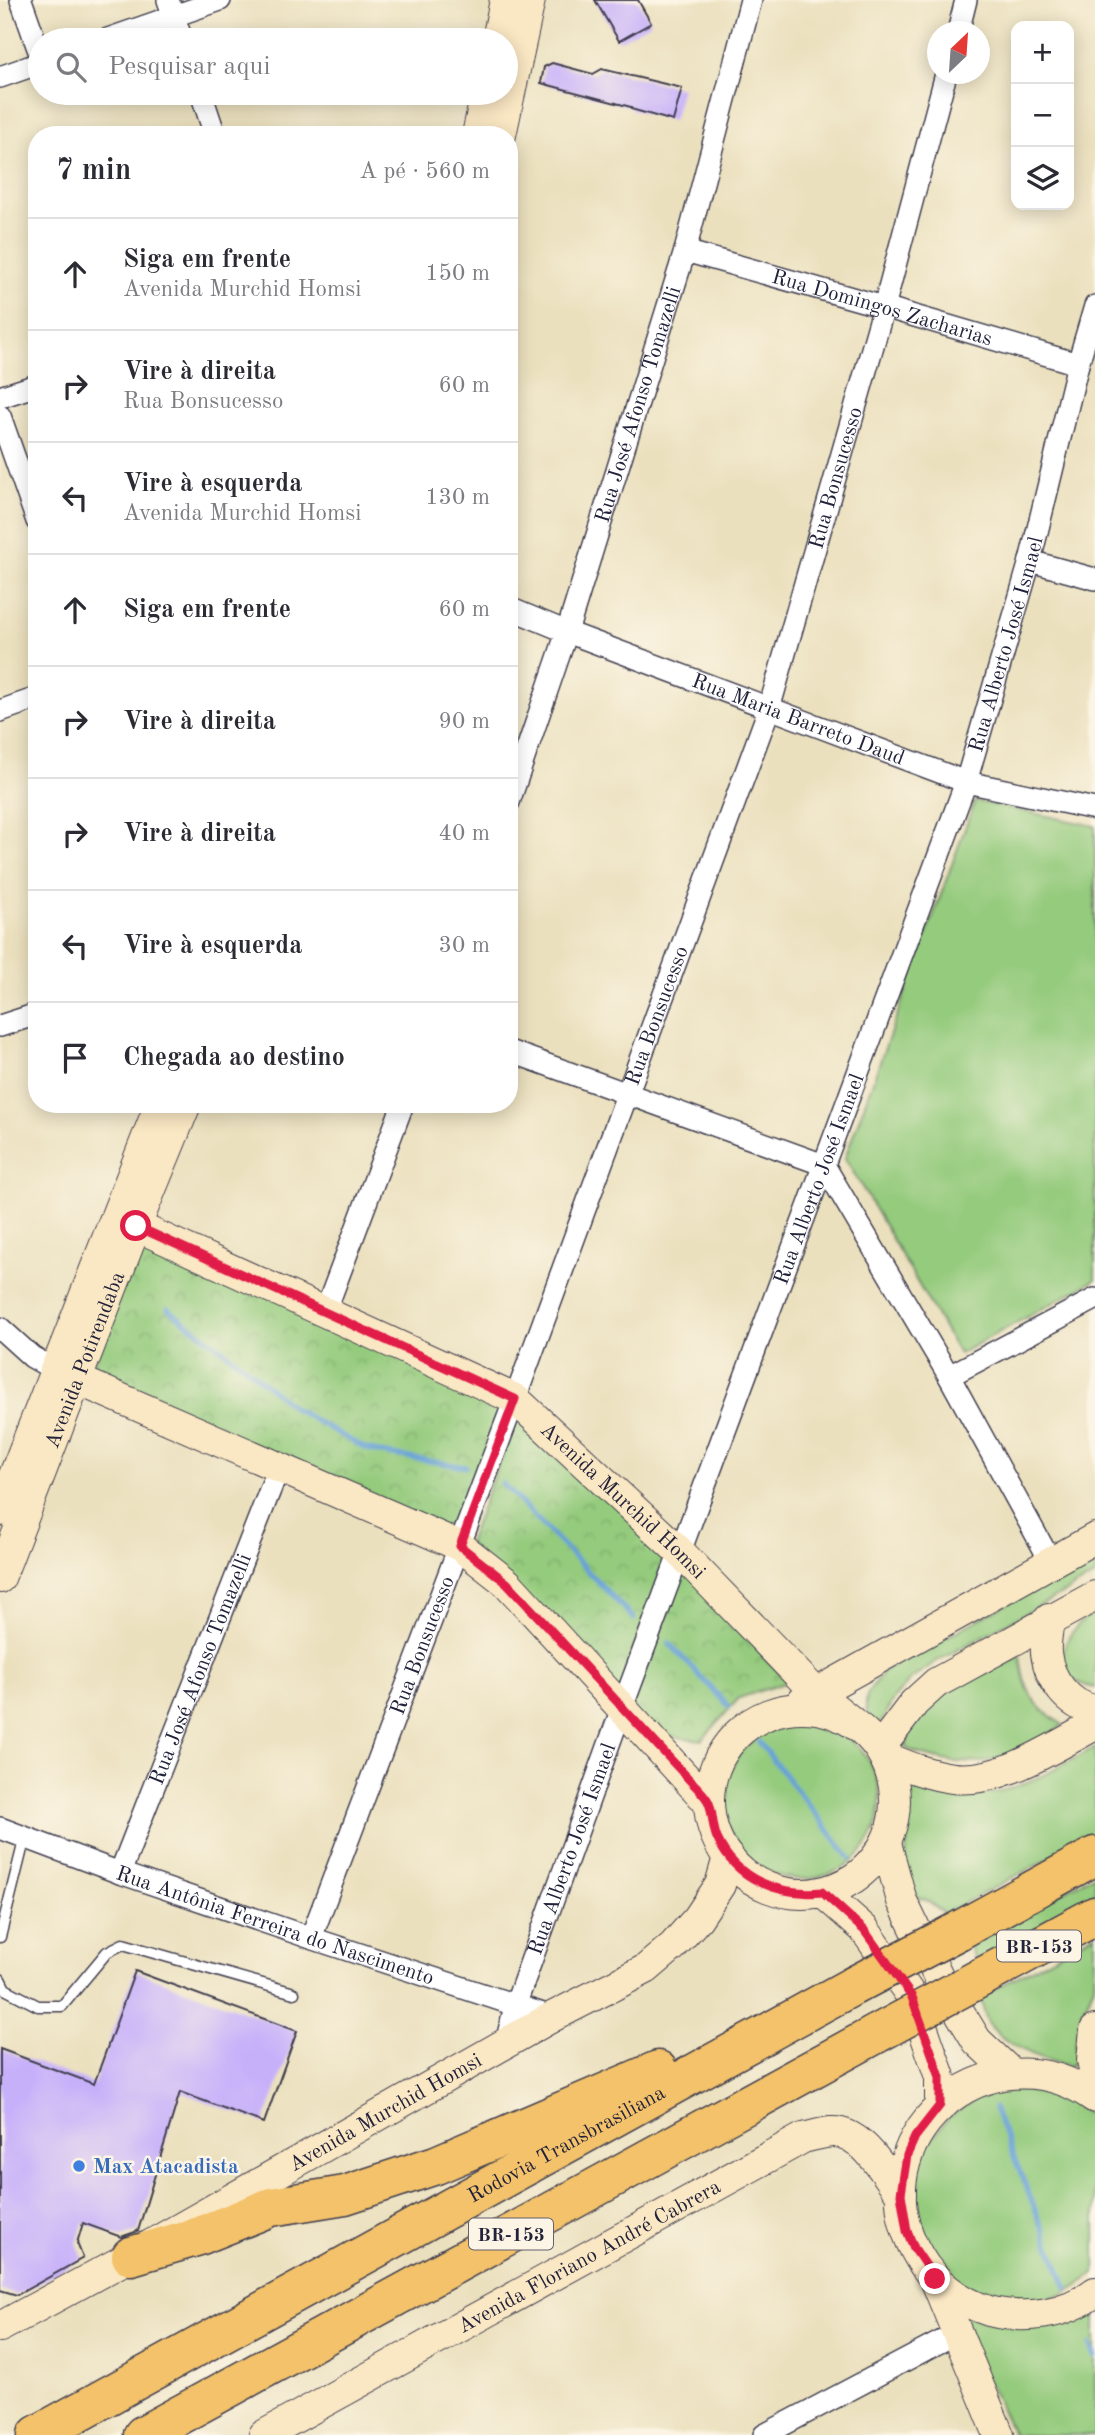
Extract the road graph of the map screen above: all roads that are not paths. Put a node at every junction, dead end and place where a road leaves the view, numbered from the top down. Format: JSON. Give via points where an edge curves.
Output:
{"nodes":[{"id":1,"x":21,"y":0,"type":"edge"},
{"id":2,"x":220,"y":0,"type":"edge"},
{"id":3,"x":487,"y":0,"type":"edge"},
{"id":4,"x":505,"y":0,"type":"edge"},
{"id":5,"x":530,"y":0,"type":"edge"},
{"id":6,"x":751,"y":0,"type":"edge"},
{"id":7,"x":966,"y":0,"type":"edge"},
{"id":8,"x":171,"y":8,"type":"edge"},
{"id":9,"x":961,"y":21,"type":"edge"},
{"id":10,"x":31,"y":28,"type":"edge"},
{"id":11,"x":130,"y":28,"type":"edge"},
{"id":12,"x":178,"y":28,"type":"edge"},
{"id":13,"x":501,"y":28,"type":"edge"},
{"id":14,"x":506,"y":28,"type":"edge"},
{"id":15,"x":512,"y":28,"type":"edge"},
{"id":16,"x":28,"y":67,"type":"edge"},
{"id":17,"x":0,"y":77,"type":"edge"},
{"id":18,"x":943,"y":84,"type":"edge"},
{"id":19,"x":205,"y":105,"type":"edge"},
{"id":20,"x":483,"y":105,"type":"edge"},
{"id":21,"x":503,"y":105,"type":"edge"},
{"id":22,"x":212,"y":126,"type":"edge"},
{"id":23,"x":479,"y":126,"type":"edge"},
{"id":24,"x":501,"y":126,"type":"edge"},
{"id":25,"x":685,"y":251,"type":"junction"},
{"id":26,"x":1095,"y":306,"type":"edge"},
{"id":27,"x":884,"y":307,"type":"junction"},
{"id":28,"x":1078,"y":364,"type":"junction"},
{"id":29,"x":28,"y":388,"type":"edge"},
{"id":30,"x":0,"y":397,"type":"edge"},
{"id":31,"x":0,"y":416,"type":"edge"},
{"id":32,"x":28,"y":495,"type":"edge"},
{"id":33,"x":1030,"y":561,"type":"junction"},
{"id":34,"x":1095,"y":579,"type":"edge"},
{"id":35,"x":518,"y":612,"type":"edge"},
{"id":36,"x":567,"y":632,"type":"junction"},
{"id":37,"x":28,"y":701,"type":"edge"},
{"id":38,"x":769,"y":709,"type":"junction"},
{"id":39,"x":0,"y":711,"type":"edge"},
{"id":40,"x":518,"y":776,"type":"edge"},
{"id":41,"x":966,"y":782,"type":"junction"},
{"id":42,"x":1095,"y":809,"type":"edge"},
{"id":43,"x":28,"y":1017,"type":"edge"},
{"id":44,"x":0,"y":1026,"type":"edge"},
{"id":45,"x":518,"y":1054,"type":"edge"},
{"id":46,"x":626,"y":1093,"type":"junction"},
{"id":47,"x":157,"y":1113,"type":"edge"},
{"id":48,"x":182,"y":1113,"type":"edge"},
{"id":49,"x":400,"y":1113,"type":"edge"},
{"id":50,"x":824,"y":1165,"type":"junction"},
{"id":51,"x":136,"y":1226,"type":"junction"},
{"id":52,"x":1095,"y":1299,"type":"edge"},
{"id":53,"x":325,"y":1312,"type":"junction"},
{"id":54,"x":0,"y":1328,"type":"edge"},
{"id":55,"x":66,"y":1375,"type":"junction"},
{"id":56,"x":950,"y":1376,"type":"junction"},
{"id":57,"x":515,"y":1399,"type":"junction"},
{"id":58,"x":279,"y":1467,"type":"junction"},
{"id":59,"x":0,"y":1511,"type":"edge"},
{"id":60,"x":1095,"y":1538,"type":"edge"},
{"id":61,"x":460,"y":1546,"type":"junction"},
{"id":62,"x":681,"y":1553,"type":"junction"},
{"id":63,"x":1051,"y":1562,"type":"junction"},
{"id":64,"x":0,"y":1578,"type":"edge"},
{"id":65,"x":1095,"y":1596,"type":"edge"},
{"id":66,"x":1049,"y":1619,"type":"junction"},
{"id":67,"x":816,"y":1693,"type":"junction"},
{"id":68,"x":622,"y":1708,"type":"junction"},
{"id":69,"x":786,"y":1709,"type":"junction"},
{"id":70,"x":1095,"y":1710,"type":"edge"},
{"id":71,"x":851,"y":1721,"type":"junction"},
{"id":72,"x":1095,"y":1725,"type":"edge"},
{"id":73,"x":882,"y":1752,"type":"junction"},
{"id":74,"x":709,"y":1802,"type":"junction"},
{"id":75,"x":0,"y":1828,"type":"edge"},
{"id":76,"x":25,"y":1837,"type":"junction"},
{"id":77,"x":886,"y":1843,"type":"junction"},
{"id":78,"x":1095,"y":1856,"type":"edge"},
{"id":79,"x":728,"y":1857,"type":"junction"},
{"id":80,"x":120,"y":1873,"type":"junction"},
{"id":81,"x":822,"y":1892,"type":"junction"},
{"id":82,"x":1095,"y":1916,"type":"edge"},
{"id":83,"x":0,"y":1937,"type":"edge"},
{"id":84,"x":311,"y":1938,"type":"junction"},
{"id":85,"x":0,"y":1979,"type":"edge"},
{"id":86,"x":294,"y":1993,"type":"dead end"},
{"id":87,"x":515,"y":2006,"type":"junction"},
{"id":88,"x":552,"y":2017,"type":"junction"},
{"id":89,"x":1095,"y":2030,"type":"edge"},
{"id":90,"x":506,"y":2043,"type":"junction"},
{"id":91,"x":742,"y":2048,"type":"junction"},
{"id":92,"x":1011,"y":2073,"type":"junction"},
{"id":93,"x":1095,"y":2074,"type":"edge"},
{"id":94,"x":1095,"y":2098,"type":"edge"},
{"id":95,"x":940,"y":2105,"type":"junction"},
{"id":96,"x":901,"y":2194,"type":"junction"},
{"id":97,"x":131,"y":2256,"type":"junction"},
{"id":98,"x":935,"y":2279,"type":"junction"},
{"id":99,"x":1095,"y":2292,"type":"edge"},
{"id":100,"x":0,"y":2327,"type":"edge"},
{"id":101,"x":957,"y":2333,"type":"junction"},
{"id":102,"x":37,"y":2435,"type":"edge"},
{"id":103,"x":143,"y":2435,"type":"edge"},
{"id":104,"x":264,"y":2435,"type":"edge"},
{"id":105,"x":764,"y":2435,"type":"edge"},
{"id":106,"x":999,"y":2435,"type":"edge"}],
"edges":[{"from":1,"to":10,"type":"street"},
{"from":2,"to":8,"type":"street"},
{"from":3,"to":13,"type":"street"},
{"from":4,"to":14,"type":"main road"},
{"from":5,"to":15,"type":"main road"},
{"from":6,"to":25,"type":"street","name":"Rua José Afonso Tomazelli"},
{"from":7,"to":9,"type":"street"},
{"from":8,"to":11,"type":"street"},
{"from":8,"to":12,"type":"street"},
{"from":16,"to":17,"type":"street"},
{"from":18,"to":27,"type":"street","name":"Rua Bonsucesso"},
{"from":19,"to":22,"type":"street"},
{"from":20,"to":23,"type":"main road"},
{"from":21,"to":24,"type":"main road"},
{"from":25,"to":27,"type":"street","name":"Rua Domingos Zacharias"},
{"from":25,"to":36,"type":"street","name":"Rua José Afonso Tomazelli"},
{"from":26,"to":28,"type":"street","name":"Rua Alberto José Ismael"},
{"from":27,"to":28,"type":"street","name":"Rua Domingos Zacharias"},
{"from":27,"to":38,"type":"street","name":"Rua Bonsucesso"},
{"from":28,"to":33,"type":"street","name":"Rua Alberto José Ismael"},
{"from":29,"to":30,"type":"street"},
{"from":31,"to":32,"type":"street"},
{"from":33,"to":34,"type":"street"},
{"from":33,"to":41,"type":"street","name":"Rua Alberto José Ismael"},
{"from":35,"to":36,"type":"street","name":"Rua Maria Barreto Daud"},
{"from":36,"to":38,"type":"street","name":"Rua Maria Barreto Daud"},
{"from":36,"to":40,"type":"street","name":"Rua José Afonso Tomazelli"},
{"from":37,"to":39,"type":"street"},
{"from":38,"to":41,"type":"street","name":"Rua Maria Barreto Daud"},
{"from":38,"to":46,"type":"street","name":"Rua Bonsucesso"},
{"from":41,"to":42,"type":"street","name":"Rua Maria Barreto Daud"},
{"from":41,"to":50,"type":"street","name":"Rua Alberto José Ismael"},
{"from":43,"to":44,"type":"street"},
{"from":45,"to":46,"type":"street"},
{"from":46,"to":50,"type":"street"},
{"from":46,"to":57,"type":"street","name":"Rua Bonsucesso"},
{"from":47,"to":55,"type":"main road","name":"Avenida Potirendaba"},
{"from":48,"to":51,"type":"main road","name":"Avenida Potirendaba"},
{"from":49,"to":53,"type":"street"},
{"from":50,"to":56,"type":"street"},
{"from":50,"to":62,"type":"street","name":"Rua Alberto José Ismael"},
{"from":51,"to":53,"type":"main road","name":"Avenida Murchid Homsi"},
{"from":51,"to":55,"type":"main road","name":"Avenida Potirendaba"},
{"from":52,"to":56,"type":"street"},
{"from":53,"to":57,"type":"main road","name":"Avenida Murchid Homsi"},
{"from":54,"to":55,"type":"street","via":[[32,1357]]},
{"from":55,"to":58,"type":"main road"},
{"from":55,"to":59,"type":"main road","name":"Avenida Potirendaba"},
{"from":55,"to":64,"type":"main road","name":"Avenida Potirendaba"},
{"from":56,"to":63,"type":"street"},
{"from":57,"to":61,"type":"street","name":"Rua Bonsucesso"},
{"from":57,"to":62,"type":"main road","name":"Avenida Murchid Homsi"},
{"from":58,"to":61,"type":"main road"},
{"from":58,"to":80,"type":"street","name":"Rua José Afonso Tomazelli"},
{"from":60,"to":63,"type":"main road"},
{"from":61,"to":68,"type":"main road","via":[[507,1583]]},
{"from":61,"to":84,"type":"street","name":"Rua Bonsucesso"},
{"from":62,"to":67,"type":"main road","name":"Avenida Murchid Homsi"},
{"from":62,"to":68,"type":"street","name":"Rua Alberto José Ismael"},
{"from":63,"to":67,"type":"main road"},
{"from":65,"to":66,"type":"main road"},
{"from":66,"to":70,"type":"main road","via":[[1046,1651],[1052,1676],[1067,1696]]},
{"from":66,"to":73,"type":"main road","via":[[936,1683],[914,1703]]},
{"from":67,"to":69,"type":"main road"},
{"from":67,"to":71,"type":"main road","name":"Avenida Murchid Homsi"},
{"from":68,"to":74,"type":"main road"},
{"from":68,"to":87,"type":"street","name":"Rua Alberto José Ismael"},
{"from":69,"to":71,"type":"main road","via":[[816,1708]]},
{"from":69,"to":74,"type":"main road","via":[[759,1718],[735,1736],[718,1760]]},
{"from":71,"to":73,"type":"main road"},
{"from":72,"to":73,"type":"main road","via":[[1014,1768],[980,1776],[956,1779],[933,1774]]},
{"from":73,"to":77,"type":"main road","via":[[896,1800]]},
{"from":74,"to":79,"type":"main road","via":[[711,1822]]},
{"from":75,"to":76,"type":"street","name":"Rua Antônia Ferreira do Nascimento"},
{"from":76,"to":80,"type":"street","name":"Rua Antônia Ferreira do Nascimento"},
{"from":76,"to":83,"type":"lane"},
{"from":77,"to":81,"type":"main road","via":[[859,1875]]},
{"from":77,"to":92,"type":"main road","via":[[902,1901],[940,1980],[977,2040]]},
{"from":78,"to":91,"type":"highway","name":"Rodovia Transbrasiliana","number":"BR-153","bridge":true},
{"from":79,"to":81,"type":"main road","via":[[750,1878],[770,1888]]},
{"from":79,"to":88,"type":"main road","name":"Avenida Murchid Homsi","via":[[720,1885],[673,1946],[646,1969]]},
{"from":80,"to":84,"type":"street","name":"Rua Antônia Ferreira do Nascimento"},
{"from":81,"to":95,"type":"main road","via":[[864,1930],[912,1997],[940,2077]]},
{"from":82,"to":103,"type":"highway","number":"BR-153","bridge":true},
{"from":84,"to":87,"type":"street","name":"Rua Antônia Ferreira do Nascimento"},
{"from":85,"to":86,"type":"lane","via":[[5,1989],[38,2006],[62,2006],[107,1952],[123,1944]]},
{"from":87,"to":88,"type":"street","name":"Rua Antônia Ferreira do Nascimento"},
{"from":87,"to":90,"type":"street","name":"Rua Alberto José Ismael"},
{"from":88,"to":90,"type":"main road","name":"Avenida Murchid Homsi"},
{"from":89,"to":93,"type":"main road"},
{"from":90,"to":97,"type":"main road","name":"Avenida Murchid Homsi"},
{"from":91,"to":97,"type":"highway","via":[[724,2043],[436,2165],[345,2195],[271,2207],[199,2236]]},
{"from":91,"to":102,"type":"highway","name":"Rodovia Transbrasiliana","number":"BR-153"},
{"from":92,"to":94,"type":"main road","via":[[1049,2076]]},
{"from":92,"to":95,"type":"main road","via":[[973,2084]]},
{"from":95,"to":96,"type":"main road","via":[[911,2146]]},
{"from":96,"to":98,"type":"main road","via":[[904,2222],[914,2248]]},
{"from":96,"to":104,"type":"main road","name":"Avenida Floriano André Cabrera","via":[[851,2136],[833,2132],[803,2138]]},
{"from":97,"to":100,"type":"main road","name":"Avenida Murchid Homsi"},
{"from":98,"to":99,"type":"main road","via":[[965,2301],[1020,2316],[1056,2311]]},
{"from":98,"to":101,"type":"main road"},
{"from":101,"to":105,"type":"street"},
{"from":101,"to":106,"type":"main road"}]}
